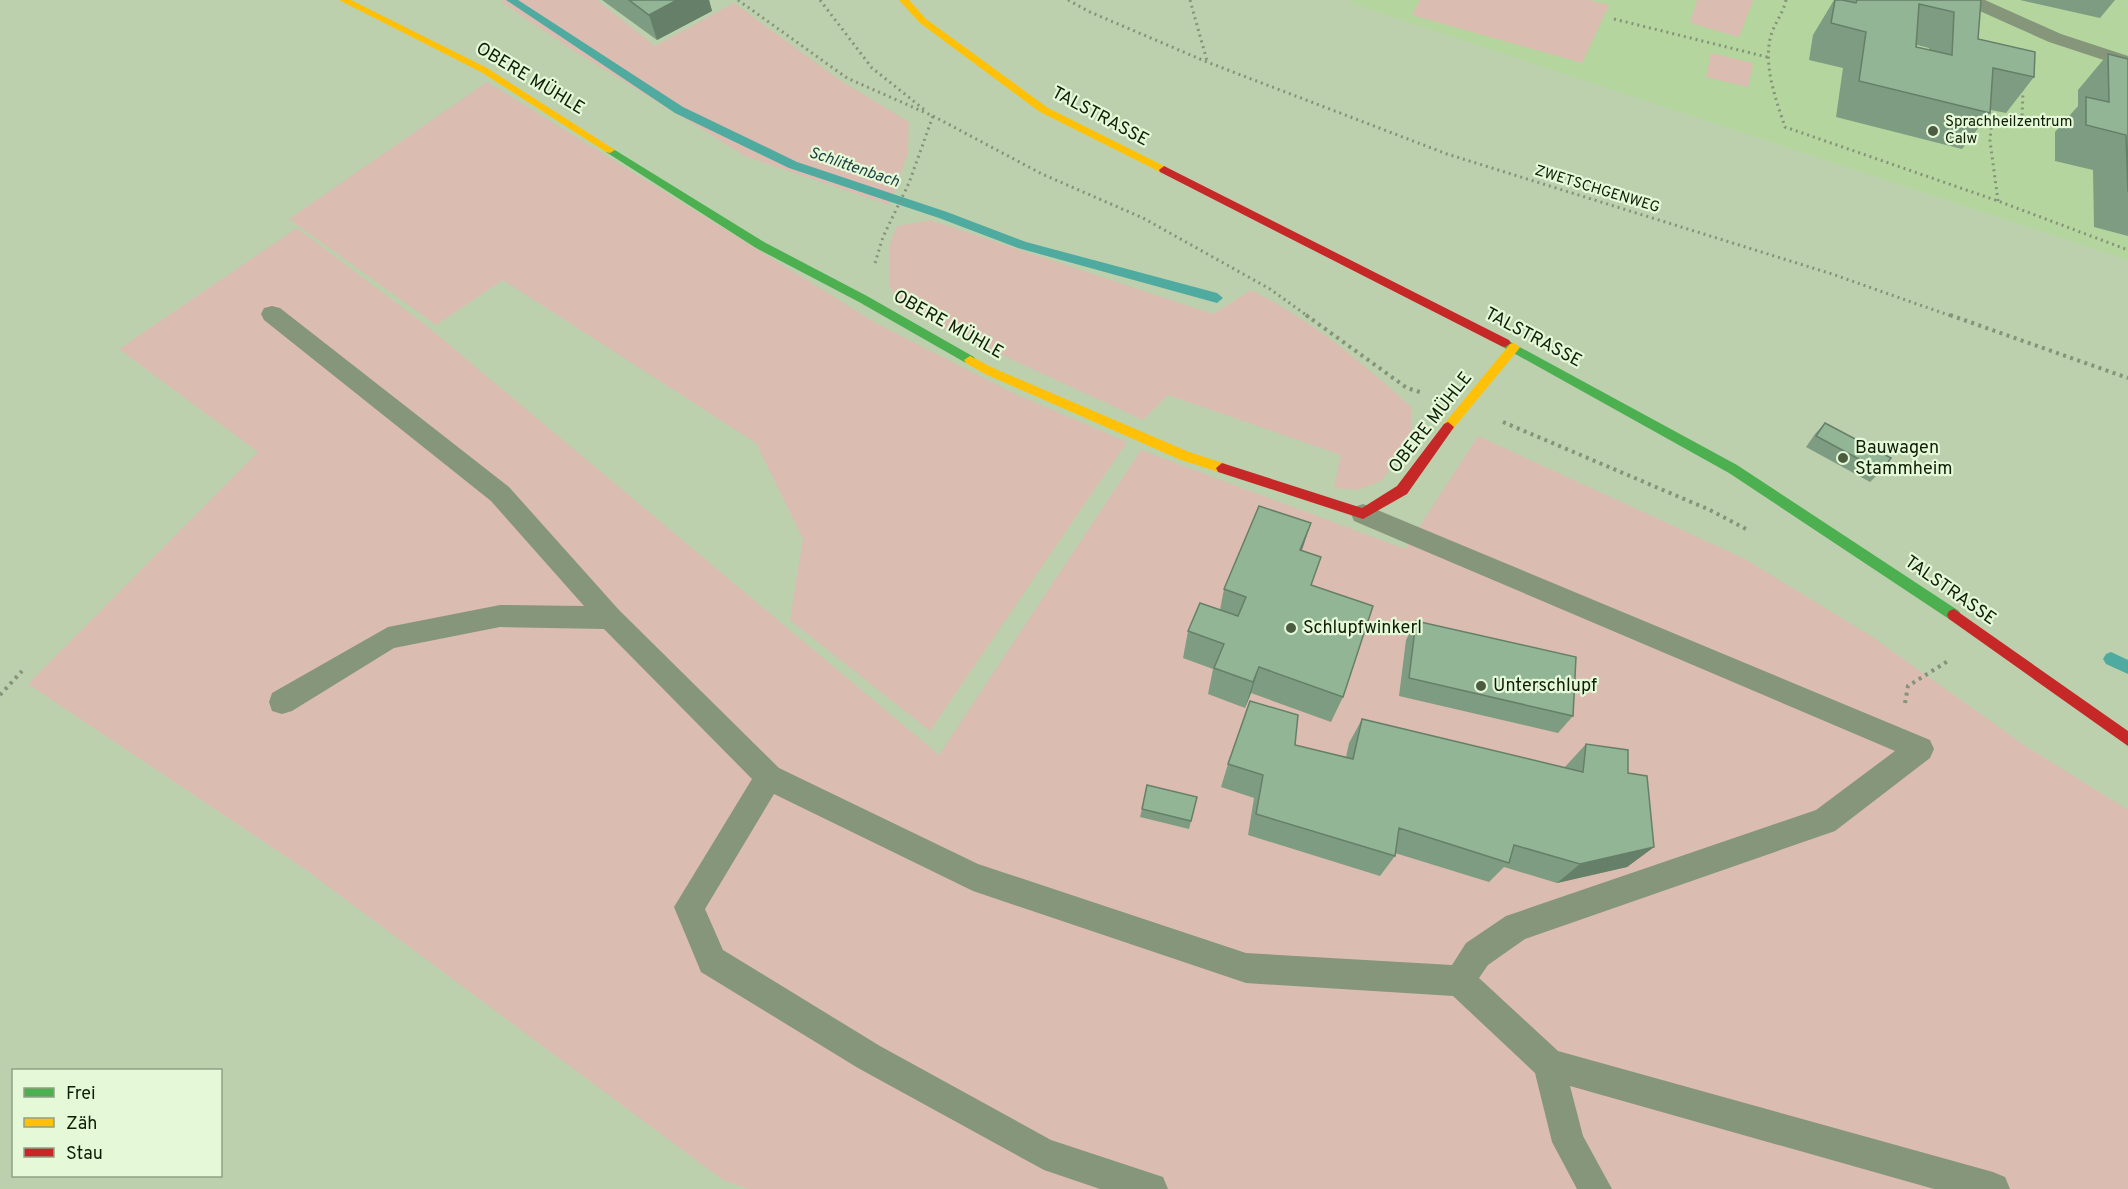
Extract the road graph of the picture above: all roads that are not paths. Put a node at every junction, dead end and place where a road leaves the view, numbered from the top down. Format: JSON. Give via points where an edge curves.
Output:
{"nodes":[{"id":1,"x":344,"y":0,"type":"edge"},
{"id":2,"x":904,"y":0,"type":"edge"},
{"id":3,"x":1970,"y":0,"type":"edge"},
{"id":4,"x":2128,"y":62,"type":"edge"},
{"id":5,"x":272,"y":314,"type":"dead end"},
{"id":6,"x":1514,"y":347,"type":"junction"},
{"id":7,"x":1363,"y":514,"type":"junction"},
{"id":8,"x":610,"y":618,"type":"junction"},
{"id":9,"x":282,"y":702,"type":"dead end"},
{"id":10,"x":2128,"y":739,"type":"edge"},
{"id":11,"x":769,"y":777,"type":"junction"},
{"id":12,"x":1459,"y":981,"type":"junction"},
{"id":13,"x":1549,"y":1064,"type":"junction"},
{"id":14,"x":1151,"y":1189,"type":"edge"},
{"id":15,"x":1595,"y":1189,"type":"edge"},
{"id":16,"x":1993,"y":1189,"type":"edge"}],
"edges":[{"from":1,"to":7,"type":"street","name":"OBERE MÜHLE","via":[[484,70],[760,245],[989,371],[1185,456]]},
{"from":2,"to":6,"type":"street","name":"TALSTRASSE","via":[[923,21],[1044,110]]},
{"from":3,"to":4,"type":"lane","via":[[2055,38]]},
{"from":5,"to":8,"type":"lane","via":[[500,494]]},
{"from":6,"to":7,"type":"street","name":"OBERE MÜHLE","via":[[1402,490]]},
{"from":6,"to":10,"type":"street","name":"TALSTRASSE","via":[[1733,469],[1919,590]]},
{"from":7,"to":12,"type":"lane","via":[[1920,749],[1825,821],[1518,927],[1477,954]]},
{"from":8,"to":9,"type":"lane","via":[[500,616],[388,638]]},
{"from":8,"to":11,"type":"lane"},
{"from":11,"to":12,"type":"lane","via":[[973,877],[1246,968]]},
{"from":11,"to":14,"type":"lane","via":[[689,907],[712,961],[869,1057],[1044,1154]]},
{"from":12,"to":13,"type":"lane"},
{"from":13,"to":15,"type":"lane","via":[[1568,1142]]},
{"from":13,"to":16,"type":"lane"}]}
